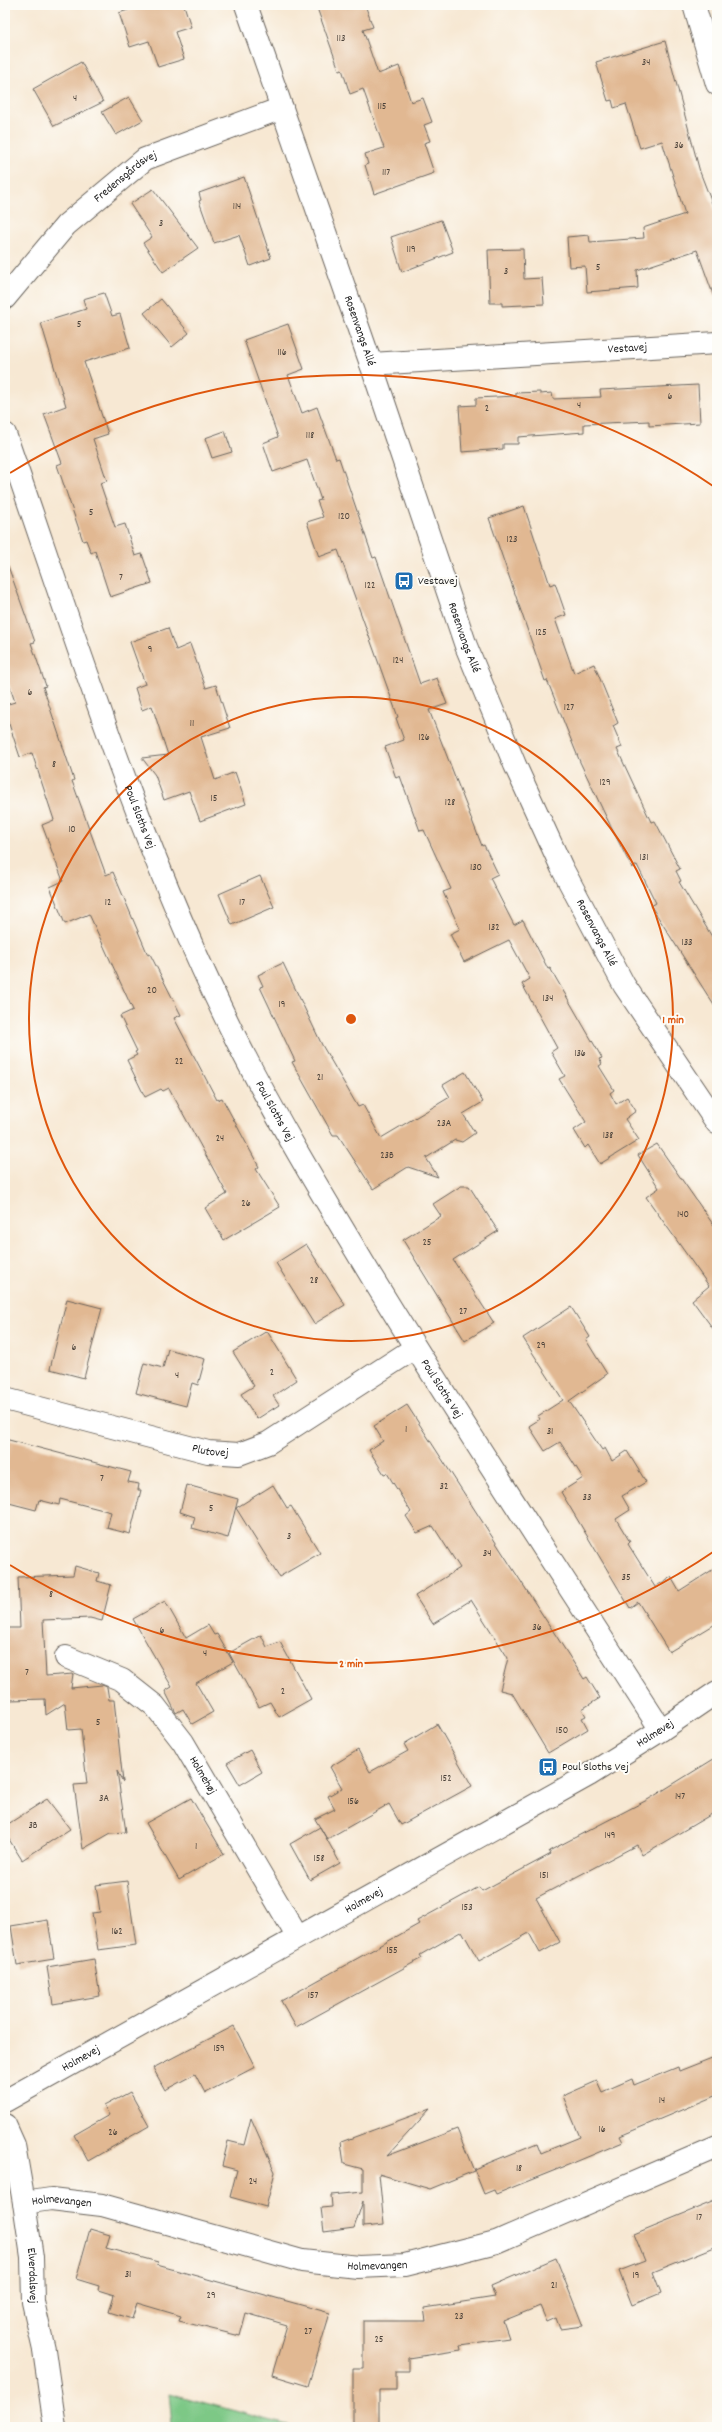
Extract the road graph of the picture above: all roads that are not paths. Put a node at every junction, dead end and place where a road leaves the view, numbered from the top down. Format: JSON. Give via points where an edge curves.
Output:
{"nodes":[{"id":1,"x":246,"y":5,"type":"edge"},
{"id":2,"x":694,"y":5,"type":"edge"},
{"id":3,"x":717,"y":84,"type":"edge"},
{"id":4,"x":282,"y":108,"type":"junction"},
{"id":5,"x":5,"y":298,"type":"edge"},
{"id":6,"x":717,"y":343,"type":"edge"},
{"id":7,"x":371,"y":364,"type":"junction"},
{"id":8,"x":5,"y":434,"type":"edge"},
{"id":9,"x":717,"y":1123,"type":"edge"},
{"id":10,"x":415,"y":1348,"type":"junction"},
{"id":11,"x":5,"y":1399,"type":"edge"},
{"id":12,"x":66,"y":1657,"type":"dead end"},
{"id":13,"x":717,"y":1692,"type":"edge"},
{"id":14,"x":661,"y":1730,"type":"junction"},
{"id":15,"x":297,"y":1936,"type":"junction"},
{"id":16,"x":5,"y":2101,"type":"edge"},
{"id":17,"x":5,"y":2125,"type":"edge"},
{"id":18,"x":717,"y":2146,"type":"edge"},
{"id":19,"x":24,"y":2203,"type":"junction"},
{"id":20,"x":54,"y":2427,"type":"edge"}],
"edges":[{"from":1,"to":4,"type":"street","name":"Rosenvangs Allé"},
{"from":2,"to":3,"type":"street"},
{"from":4,"to":5,"type":"street","name":"Fredensgårdsvej","via":[[145,159],[66,225]]},
{"from":4,"to":7,"type":"street","name":"Rosenvangs Allé"},
{"from":6,"to":7,"type":"street","name":"Vestavej"},
{"from":7,"to":9,"type":"street","name":"Rosenvangs Allé","via":[[466,646],[518,772],[562,868],[624,985]]},
{"from":8,"to":10,"type":"street","name":"Poul Sloths Vej","via":[[131,799],[183,926],[238,1043],[297,1153]]},
{"from":10,"to":11,"type":"street","name":"Plutovej","via":[[268,1443],[239,1454],[208,1452]]},
{"from":10,"to":14,"type":"street","name":"Poul Sloths Vej"},
{"from":12,"to":15,"type":"street","name":"Holmehøj","via":[[122,1680],[154,1706],[183,1742]]},
{"from":13,"to":14,"type":"street","name":"Holmevej"},
{"from":14,"to":15,"type":"street","name":"Holmevej","via":[[583,1778]]},
{"from":15,"to":16,"type":"street","name":"Holmevej"},
{"from":17,"to":19,"type":"street","name":"Elverdalsvej","via":[[14,2145]]},
{"from":18,"to":19,"type":"street","name":"Holmevangen","via":[[496,2242],[405,2265],[358,2267],[302,2261],[102,2205],[51,2199]]},
{"from":19,"to":20,"type":"street","name":"Elverdalsvej","via":[[32,2257],[33,2302],[44,2350]]}]}
